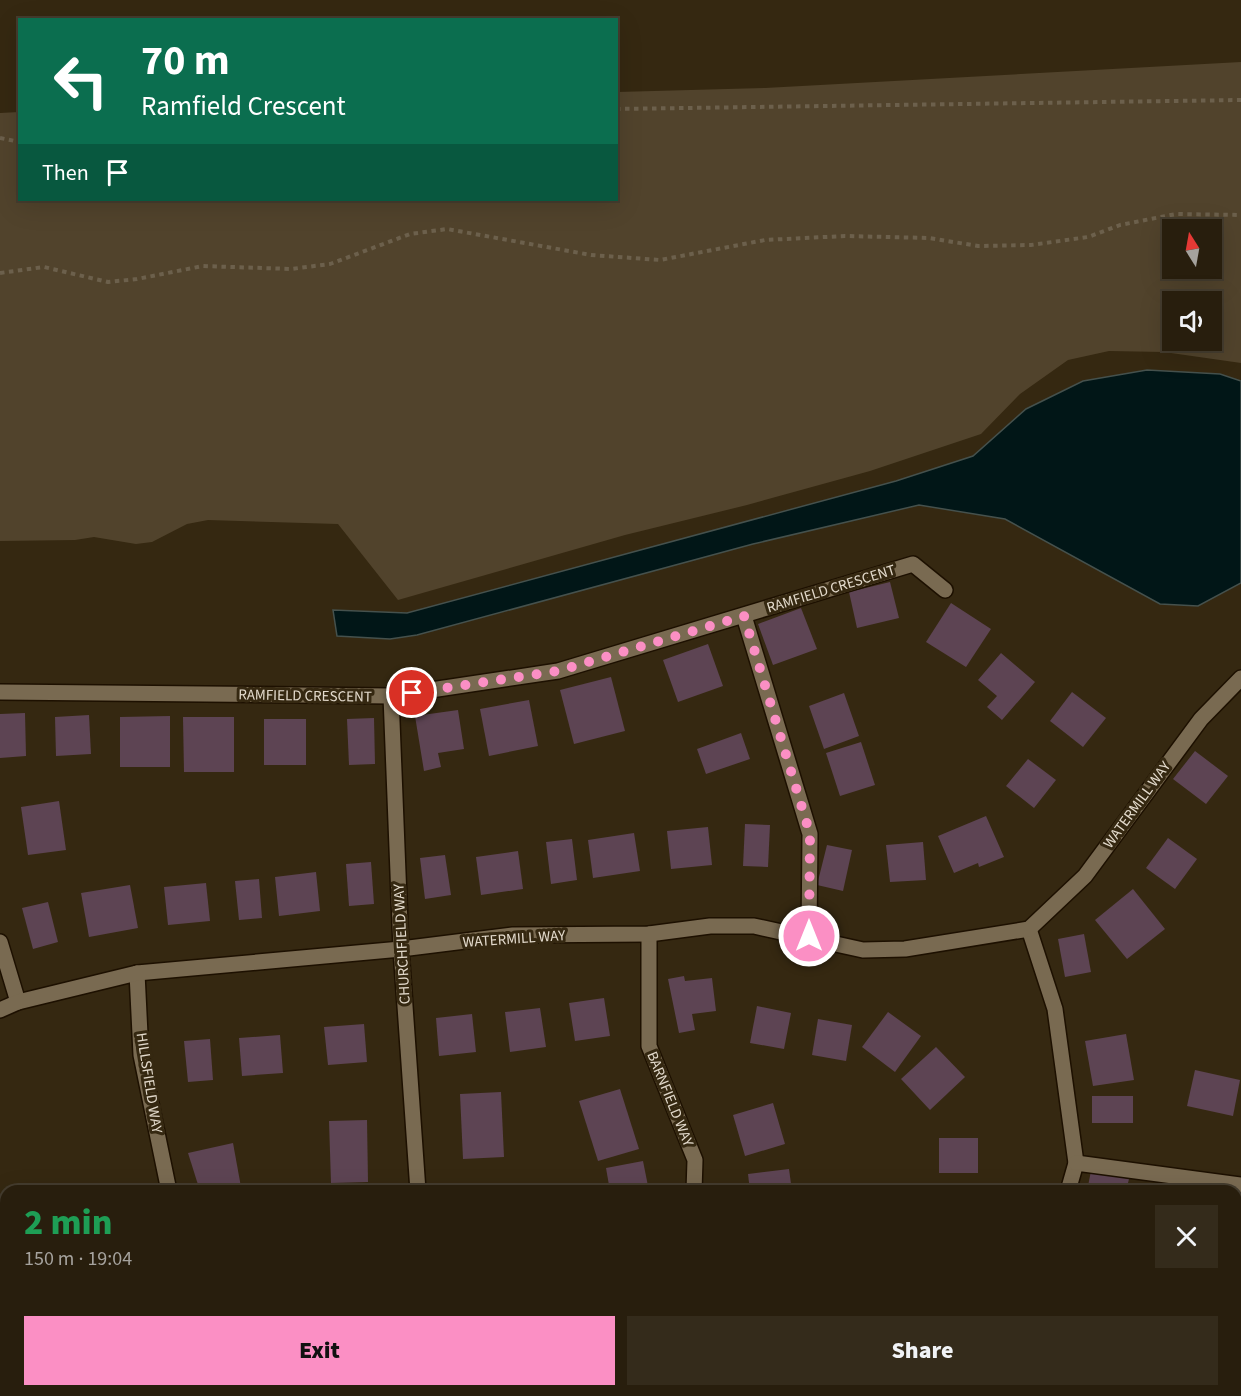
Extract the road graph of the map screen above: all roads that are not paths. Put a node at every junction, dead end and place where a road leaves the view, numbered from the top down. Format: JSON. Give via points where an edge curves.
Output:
{"nodes":[{"id":1,"x":945,"y":590,"type":"dead end"},
{"id":2,"x":744,"y":616,"type":"junction"},
{"id":3,"x":1241,"y":678,"type":"edge"},
{"id":4,"x":0,"y":693,"type":"edge"},
{"id":5,"x":391,"y":696,"type":"junction"},
{"id":6,"x":1029,"y":929,"type":"junction"},
{"id":7,"x":649,"y":934,"type":"junction"},
{"id":8,"x":809,"y":936,"type":"junction"},
{"id":9,"x":0,"y":942,"type":"edge"},
{"id":10,"x":401,"y":949,"type":"junction"},
{"id":11,"x":137,"y":974,"type":"junction"},
{"id":12,"x":18,"y":1002,"type":"junction"},
{"id":13,"x":0,"y":1010,"type":"edge"},
{"id":14,"x":1076,"y":1163,"type":"junction"},
{"id":15,"x":168,"y":1185,"type":"edge"},
{"id":16,"x":418,"y":1185,"type":"edge"},
{"id":17,"x":694,"y":1185,"type":"edge"},
{"id":18,"x":1070,"y":1185,"type":"edge"},
{"id":19,"x":1241,"y":1185,"type":"edge"}],
"edges":[{"from":1,"to":2,"type":"street","name":"RAMFIELD CRESCENT","via":[[913,564]]},
{"from":2,"to":5,"type":"street","name":"RAMFIELD CRESCENT","via":[[558,671]]},
{"from":2,"to":8,"type":"street","via":[[810,834]]},
{"from":3,"to":6,"type":"street","name":"WATERMILL WAY","via":[[1201,719],[1085,876]]},
{"from":4,"to":5,"type":"street","name":"RAMFIELD CRESCENT"},
{"from":5,"to":10,"type":"street","name":"CHURCHFIELD WAY"},
{"from":6,"to":8,"type":"street","name":"WATERMILL WAY","via":[[905,949],[863,950]]},
{"from":6,"to":14,"type":"street","via":[[1055,1009]]},
{"from":7,"to":8,"type":"street","name":"WATERMILL WAY","via":[[710,926],[754,926]]},
{"from":7,"to":10,"type":"street","name":"WATERMILL WAY","via":[[513,936]]},
{"from":7,"to":17,"type":"street","name":"BARNFIELD WAY","via":[[649,1046],[695,1160]]},
{"from":9,"to":12,"type":"street"},
{"from":10,"to":11,"type":"street","name":"WATERMILL WAY"},
{"from":10,"to":16,"type":"street","name":"CHURCHFIELD WAY"},
{"from":11,"to":12,"type":"street","name":"WATERMILL WAY"},
{"from":11,"to":15,"type":"street","name":"HILLSFIELD WAY","via":[[141,1055]]},
{"from":12,"to":13,"type":"street","name":"WATERMILL WAY"},
{"from":14,"to":18,"type":"street"},
{"from":14,"to":19,"type":"street"}]}
